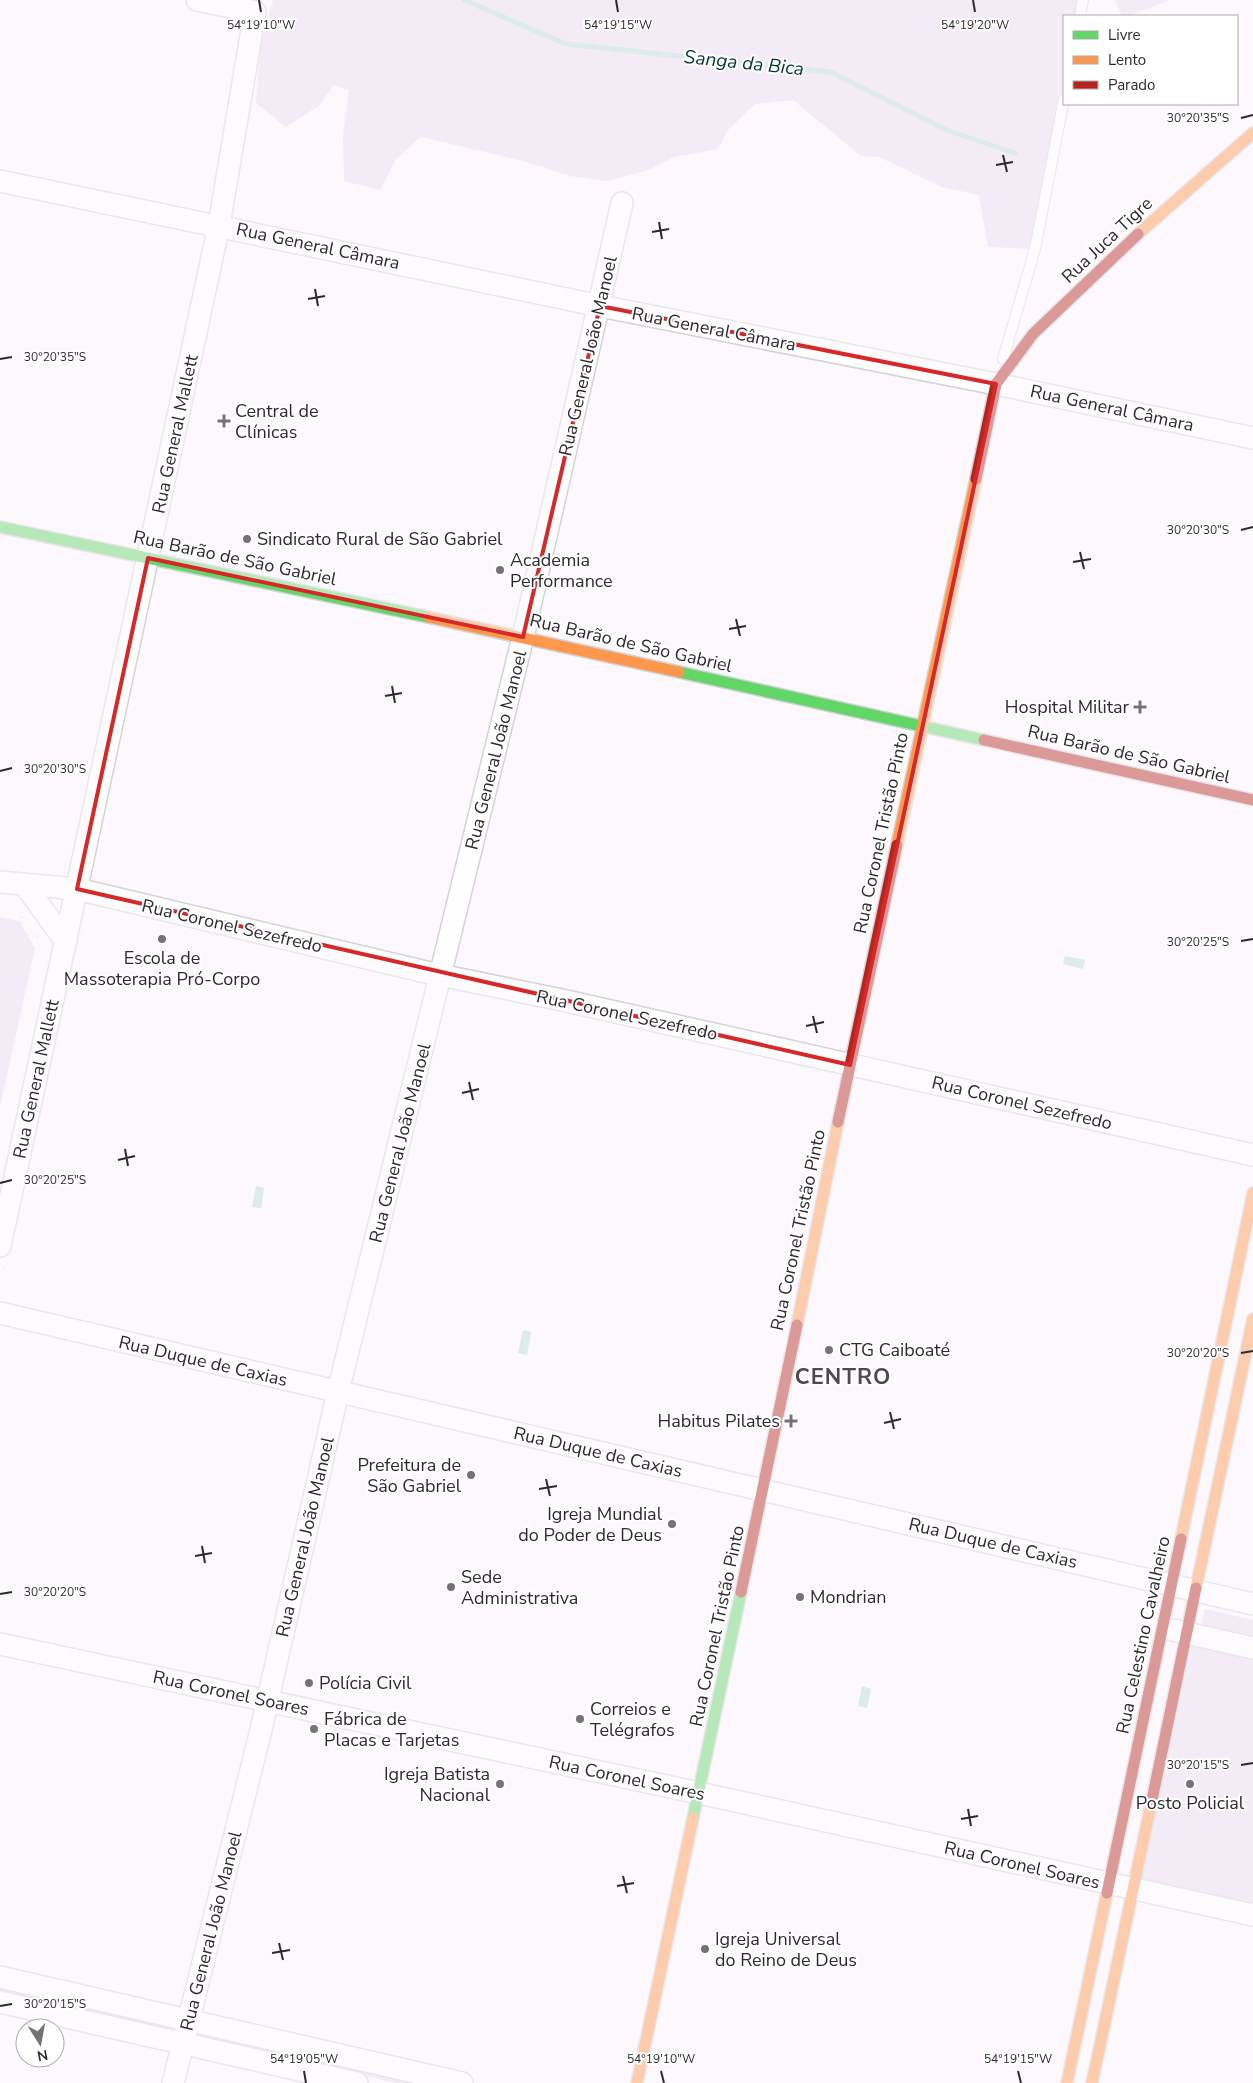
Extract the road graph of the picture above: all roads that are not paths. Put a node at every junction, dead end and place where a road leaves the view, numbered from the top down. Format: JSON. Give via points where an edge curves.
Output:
{"nodes":[{"id":1,"x":197,"y":0,"type":"edge"},
{"id":2,"x":1083,"y":0,"type":"edge"},
{"id":3,"x":1080,"y":15,"type":"edge"},
{"id":4,"x":1063,"y":104,"type":"edge"},
{"id":5,"x":1253,"y":133,"type":"edge"},
{"id":6,"x":0,"y":181,"type":"edge"},
{"id":7,"x":622,"y":203,"type":"dead end"},
{"id":8,"x":218,"y":225,"type":"junction"},
{"id":9,"x":600,"y":306,"type":"junction"},
{"id":10,"x":996,"y":384,"type":"junction"},
{"id":11,"x":1253,"y":438,"type":"edge"},
{"id":12,"x":0,"y":527,"type":"edge"},
{"id":13,"x":148,"y":558,"type":"junction"},
{"id":14,"x":523,"y":637,"type":"junction"},
{"id":15,"x":922,"y":726,"type":"junction"},
{"id":16,"x":1253,"y":800,"type":"edge"},
{"id":17,"x":0,"y":882,"type":"edge"},
{"id":18,"x":25,"y":885,"type":"junction"},
{"id":19,"x":77,"y":889,"type":"junction"},
{"id":20,"x":66,"y":942,"type":"junction"},
{"id":21,"x":441,"y":975,"type":"junction"},
{"id":22,"x":850,"y":1065,"type":"junction"},
{"id":23,"x":1253,"y":1155,"type":"edge"},
{"id":24,"x":1253,"y":1193,"type":"edge"},
{"id":25,"x":0,"y":1246,"type":"edge"},
{"id":26,"x":0,"y":1313,"type":"edge"},
{"id":27,"x":1253,"y":1319,"type":"edge"},
{"id":28,"x":338,"y":1392,"type":"junction"},
{"id":29,"x":763,"y":1490,"type":"junction"},
{"id":30,"x":1171,"y":1585,"type":"junction"},
{"id":31,"x":1196,"y":1590,"type":"junction"},
{"id":32,"x":1253,"y":1604,"type":"edge"},
{"id":33,"x":1162,"y":1628,"type":"junction"},
{"id":34,"x":1186,"y":1634,"type":"junction"},
{"id":35,"x":0,"y":1644,"type":"edge"},
{"id":36,"x":1253,"y":1648,"type":"edge"},
{"id":37,"x":268,"y":1701,"type":"junction"},
{"id":38,"x":700,"y":1793,"type":"junction"},
{"id":39,"x":1108,"y":1885,"type":"junction"},
{"id":40,"x":1132,"y":1890,"type":"junction"},
{"id":41,"x":1253,"y":1915,"type":"edge"},
{"id":42,"x":0,"y":1977,"type":"edge"},
{"id":43,"x":0,"y":2002,"type":"edge"},
{"id":44,"x":188,"y":2020,"type":"junction"},
{"id":45,"x":183,"y":2044,"type":"junction"},
{"id":46,"x":173,"y":2083,"type":"edge"},
{"id":47,"x":357,"y":2083,"type":"edge"},
{"id":48,"x":462,"y":2083,"type":"edge"},
{"id":49,"x":637,"y":2083,"type":"edge"},
{"id":50,"x":1067,"y":2083,"type":"edge"},
{"id":51,"x":1092,"y":2083,"type":"edge"}],
"edges":[{"from":1,"to":8,"type":"street","name":"Rua General Mallett","via":[[255,12]]},
{"from":2,"to":3,"type":"lane"},
{"from":4,"to":10,"type":"lane","via":[[1035,250]]},
{"from":5,"to":10,"type":"main road","name":"Rua Juca Tigre","via":[[1151,222],[1033,334]]},
{"from":6,"to":8,"type":"street","name":"Rua General Câmara"},
{"from":7,"to":9,"type":"street","name":"Rua General João Manoel"},
{"from":8,"to":9,"type":"street","name":"Rua General Câmara"},
{"from":8,"to":13,"type":"street","name":"Rua General Mallett"},
{"from":9,"to":10,"type":"street","name":"Rua General Câmara"},
{"from":9,"to":14,"type":"street","name":"Rua General João Manoel"},
{"from":10,"to":11,"type":"street","name":"Rua General Câmara"},
{"from":10,"to":15,"type":"main road","name":"Rua Coronel Tristão Pinto"},
{"from":12,"to":13,"type":"main road","name":"Rua Barão de São Gabriel"},
{"from":13,"to":14,"type":"main road","name":"Rua Barão de São Gabriel"},
{"from":13,"to":19,"type":"street","name":"Rua General Mallett"},
{"from":14,"to":15,"type":"main road","name":"Rua Barão de São Gabriel"},
{"from":14,"to":21,"type":"street","name":"Rua General João Manoel"},
{"from":15,"to":16,"type":"main road","name":"Rua Barão de São Gabriel"},
{"from":15,"to":22,"type":"main road","name":"Rua Coronel Tristão Pinto"},
{"from":17,"to":18,"type":"street","name":"Rua Coronel Sezefredo"},
{"from":18,"to":19,"type":"street","name":"Rua Coronel Sezefredo"},
{"from":18,"to":20,"type":"street"},
{"from":19,"to":20,"type":"street","name":"Rua General Mallett"},
{"from":19,"to":21,"type":"street","name":"Rua Coronel Sezefredo"},
{"from":20,"to":25,"type":"street","name":"Rua General Mallett"},
{"from":21,"to":22,"type":"street","name":"Rua Coronel Sezefredo"},
{"from":21,"to":28,"type":"street","name":"Rua General João Manoel"},
{"from":22,"to":23,"type":"street","name":"Rua Coronel Sezefredo"},
{"from":22,"to":29,"type":"main road","name":"Rua Coronel Tristão Pinto"},
{"from":24,"to":30,"type":"main road","name":"Rua Celestino Cavalheiro"},
{"from":26,"to":28,"type":"street","name":"Rua Duque de Caxias"},
{"from":27,"to":31,"type":"main road"},
{"from":28,"to":29,"type":"street","name":"Rua Duque de Caxias"},
{"from":28,"to":37,"type":"street","name":"Rua General João Manoel"},
{"from":29,"to":30,"type":"street","name":"Rua Duque de Caxias"},
{"from":29,"to":38,"type":"main road","name":"Rua Coronel Tristão Pinto"},
{"from":30,"to":31,"type":"street","name":"Rua Duque de Caxias"},
{"from":30,"to":33,"type":"main road","name":"Rua Celestino Cavalheiro"},
{"from":31,"to":32,"type":"street","name":"Rua Duque de Caxias"},
{"from":31,"to":34,"type":"main road"},
{"from":33,"to":34,"type":"street"},
{"from":33,"to":39,"type":"main road","name":"Rua Celestino Cavalheiro"},
{"from":34,"to":36,"type":"street"},
{"from":34,"to":40,"type":"main road"},
{"from":35,"to":37,"type":"street","name":"Rua Coronel Soares"},
{"from":37,"to":38,"type":"street","name":"Rua Coronel Soares"},
{"from":37,"to":44,"type":"street","name":"Rua General João Manoel"},
{"from":38,"to":39,"type":"street","name":"Rua Coronel Soares"},
{"from":38,"to":49,"type":"main road","name":"Rua Coronel Tristão Pinto"},
{"from":39,"to":40,"type":"street","name":"Rua Coronel Soares"},
{"from":39,"to":50,"type":"main road","name":"Rua Celestino Cavalheiro"},
{"from":40,"to":41,"type":"street","name":"Rua Coronel Soares"},
{"from":40,"to":51,"type":"main road"},
{"from":42,"to":44,"type":"street"},
{"from":43,"to":45,"type":"street"},
{"from":44,"to":45,"type":"street","name":"Rua General João Manoel"},
{"from":44,"to":48,"type":"street"},
{"from":45,"to":46,"type":"street","name":"Rua General João Manoel"},
{"from":45,"to":47,"type":"street"}]}
